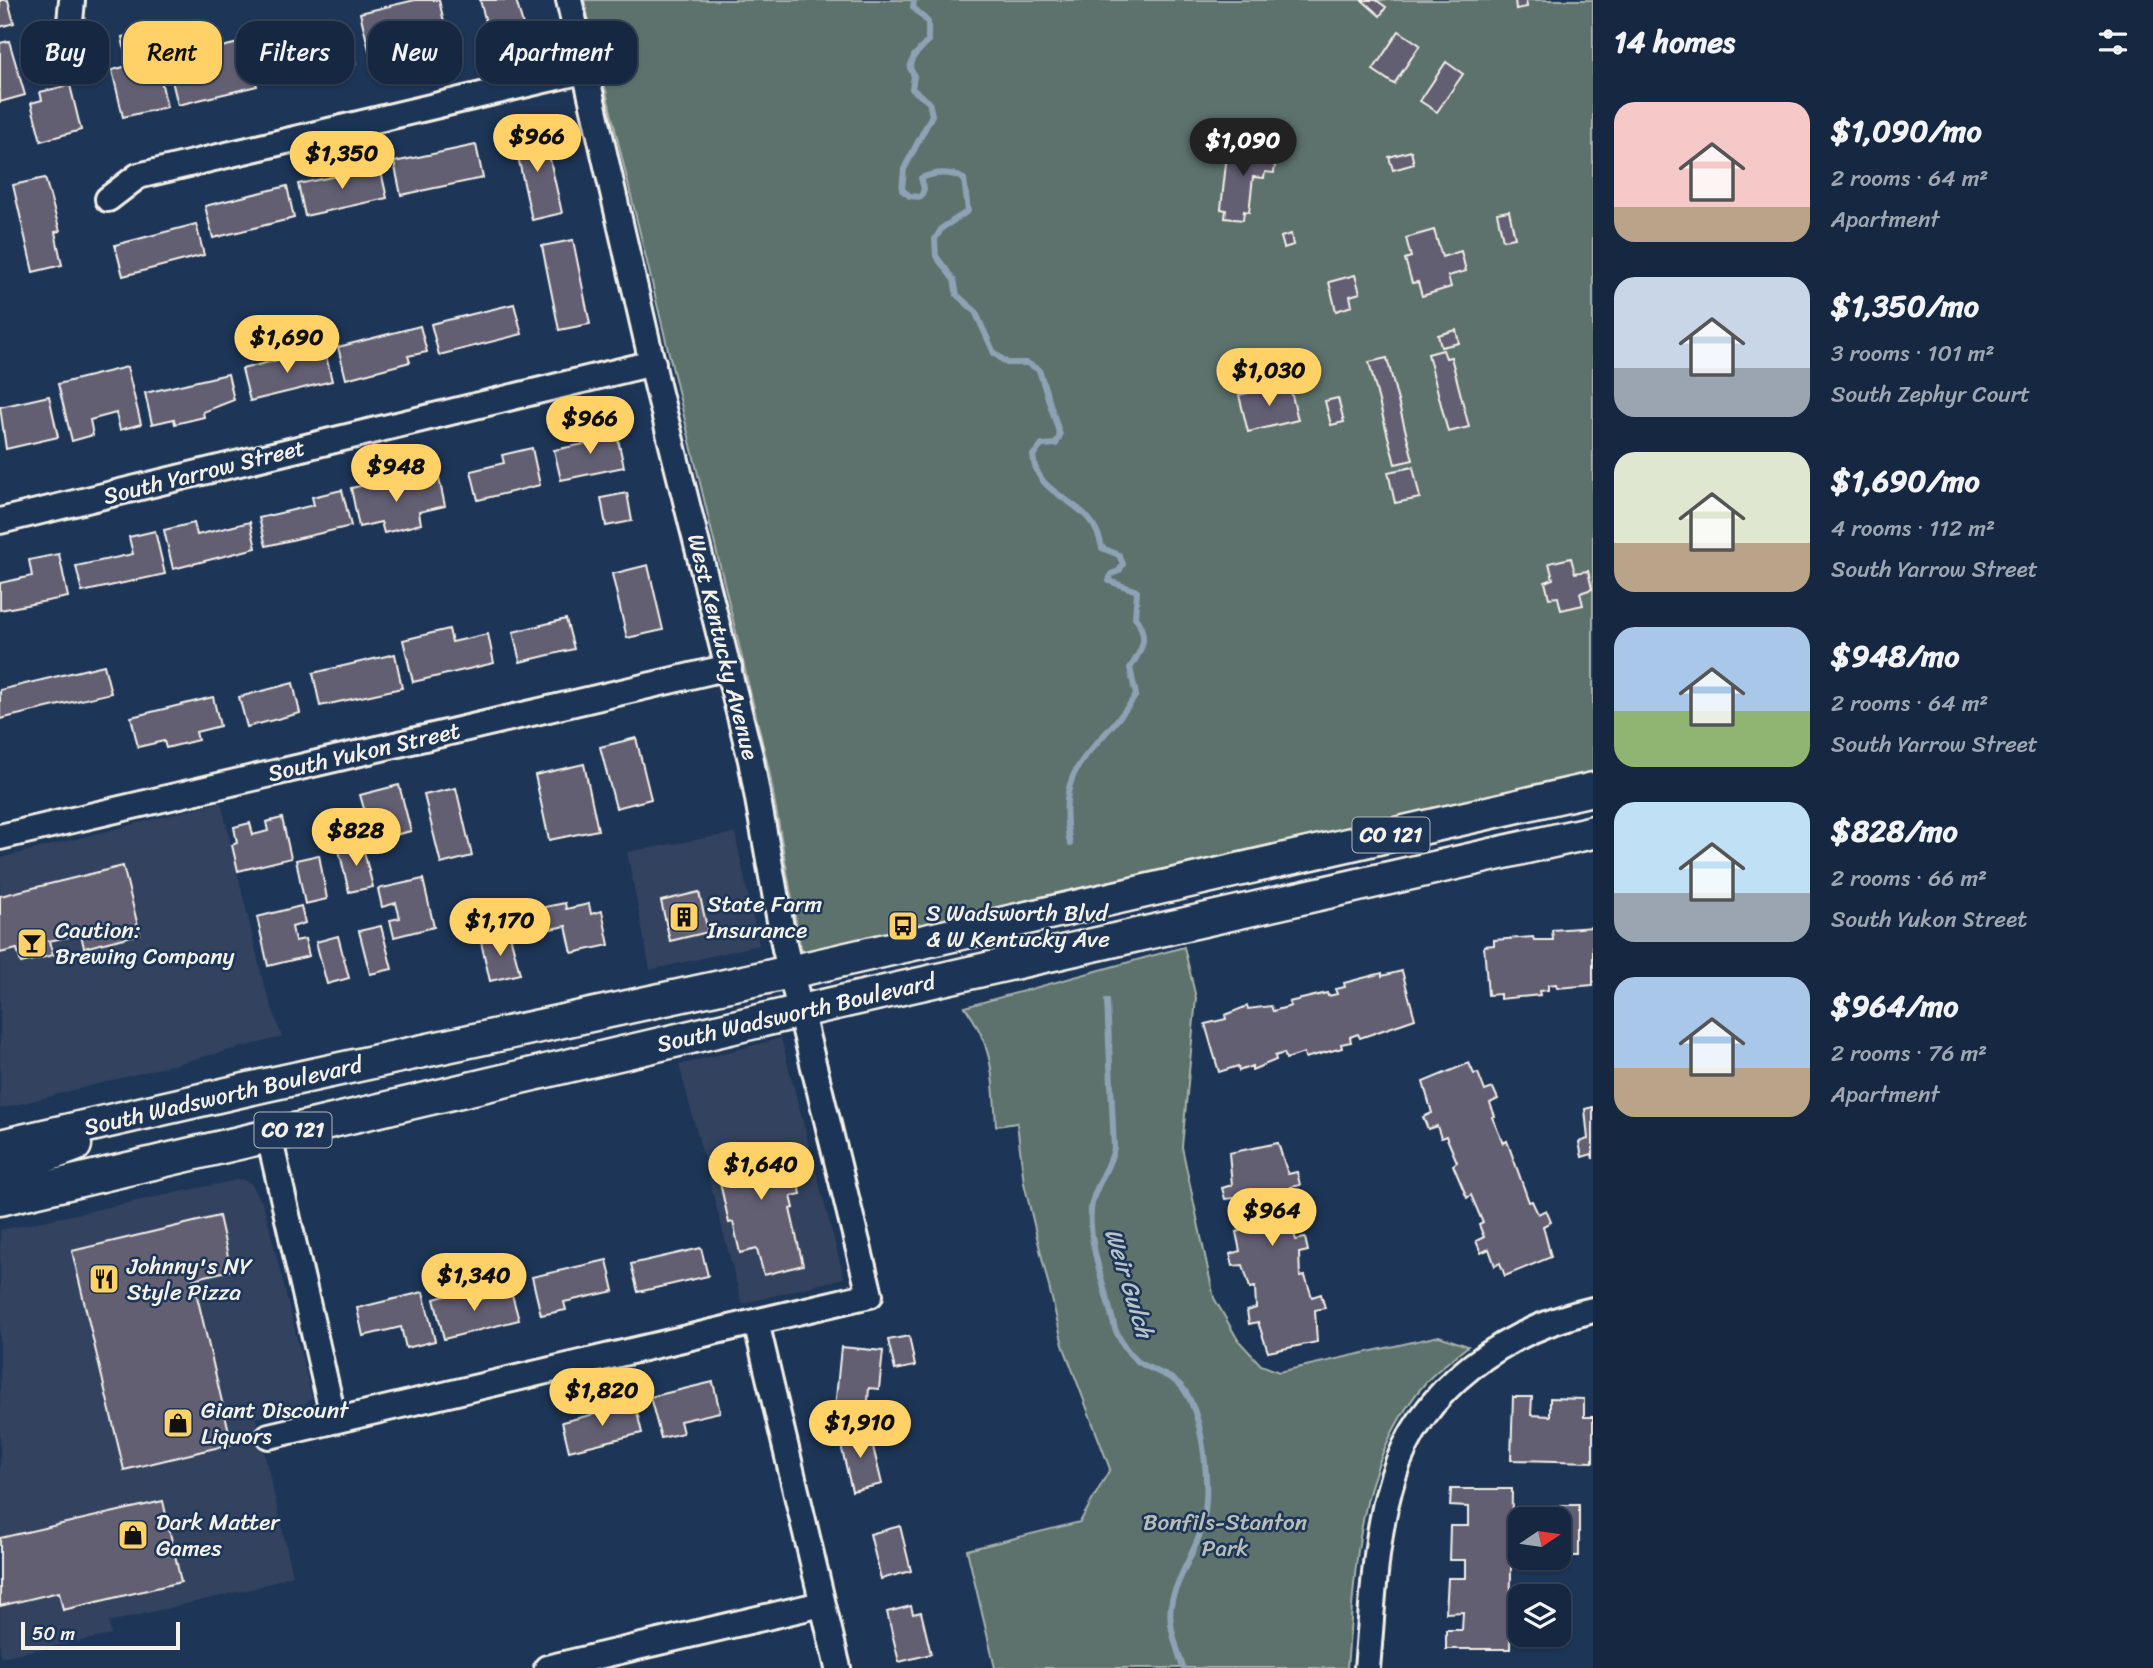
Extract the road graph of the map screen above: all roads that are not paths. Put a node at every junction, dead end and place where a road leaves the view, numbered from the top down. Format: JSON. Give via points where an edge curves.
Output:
{"nodes":[{"id":1,"x":72,"y":0,"type":"edge"},
{"id":2,"x":569,"y":0,"type":"edge"},
{"id":3,"x":70,"y":21,"type":"edge"},
{"id":4,"x":574,"y":21,"type":"edge"},
{"id":5,"x":527,"y":84,"type":"edge"},
{"id":6,"x":589,"y":84,"type":"edge"},
{"id":7,"x":108,"y":199,"type":"dead end"},
{"id":8,"x":653,"y":363,"type":"junction"},
{"id":9,"x":0,"y":521,"type":"edge"},
{"id":10,"x":729,"y":667,"type":"junction"},
{"id":11,"x":1593,"y":789,"type":"edge"},
{"id":12,"x":1593,"y":832,"type":"edge"},
{"id":13,"x":0,"y":837,"type":"edge"},
{"id":14,"x":790,"y":972,"type":"junction"},
{"id":15,"x":800,"y":1011,"type":"junction"},
{"id":16,"x":143,"y":1113,"type":"junction"},
{"id":17,"x":269,"y":1136,"type":"junction"},
{"id":18,"x":0,"y":1146,"type":"edge"},
{"id":19,"x":0,"y":1173,"type":"edge"},
{"id":20,"x":0,"y":1199,"type":"edge"},
{"id":21,"x":1593,"y":1310,"type":"edge"},
{"id":22,"x":756,"y":1322,"type":"junction"},
{"id":23,"x":334,"y":1420,"type":"junction"},
{"id":24,"x":270,"y":1436,"type":"dead end"},
{"id":25,"x":822,"y":1604,"type":"junction"},
{"id":26,"x":547,"y":1668,"type":"edge"},
{"id":27,"x":838,"y":1668,"type":"edge"},
{"id":28,"x":1367,"y":1668,"type":"edge"}],
"edges":[{"from":1,"to":3,"type":"street"},
{"from":2,"to":4,"type":"street","name":"West Kentucky Avenue"},
{"from":5,"to":7,"type":"street","via":[[138,176]]},
{"from":6,"to":8,"type":"street","name":"West Kentucky Avenue"},
{"from":8,"to":9,"type":"street","name":"South Yarrow Street"},
{"from":8,"to":10,"type":"street","name":"West Kentucky Avenue"},
{"from":10,"to":13,"type":"street","name":"South Yukon Street"},
{"from":10,"to":14,"type":"street","name":"West Kentucky Avenue"},
{"from":11,"to":14,"type":"main road","name":"South Wadsworth Boulevard","number":"CO 121"},
{"from":12,"to":15,"type":"main road","name":"South Wadsworth Boulevard","number":"CO 121"},
{"from":14,"to":15,"type":"street","name":"West Kentucky Avenue"},
{"from":14,"to":16,"type":"main road","name":"South Wadsworth Boulevard","number":"CO 121"},
{"from":15,"to":17,"type":"main road","name":"South Wadsworth Boulevard","number":"CO 121"},
{"from":15,"to":22,"type":"street","name":"West Kentucky Avenue","via":[[870,1295]]},
{"from":16,"to":18,"type":"main road","name":"South Wadsworth Boulevard","number":"CO 121"},
{"from":16,"to":19,"type":"main road","via":[[52,1155]]},
{"from":17,"to":20,"type":"main road","name":"South Wadsworth Boulevard","number":"CO 121"},
{"from":17,"to":23,"type":"street"},
{"from":21,"to":28,"type":"street","via":[[1538,1325],[1493,1350],[1452,1385],[1413,1433],[1393,1478],[1384,1516]]},
{"from":22,"to":23,"type":"street"},
{"from":22,"to":25,"type":"street"},
{"from":23,"to":24,"type":"street"},
{"from":25,"to":26,"type":"street"},
{"from":25,"to":27,"type":"street"}]}
